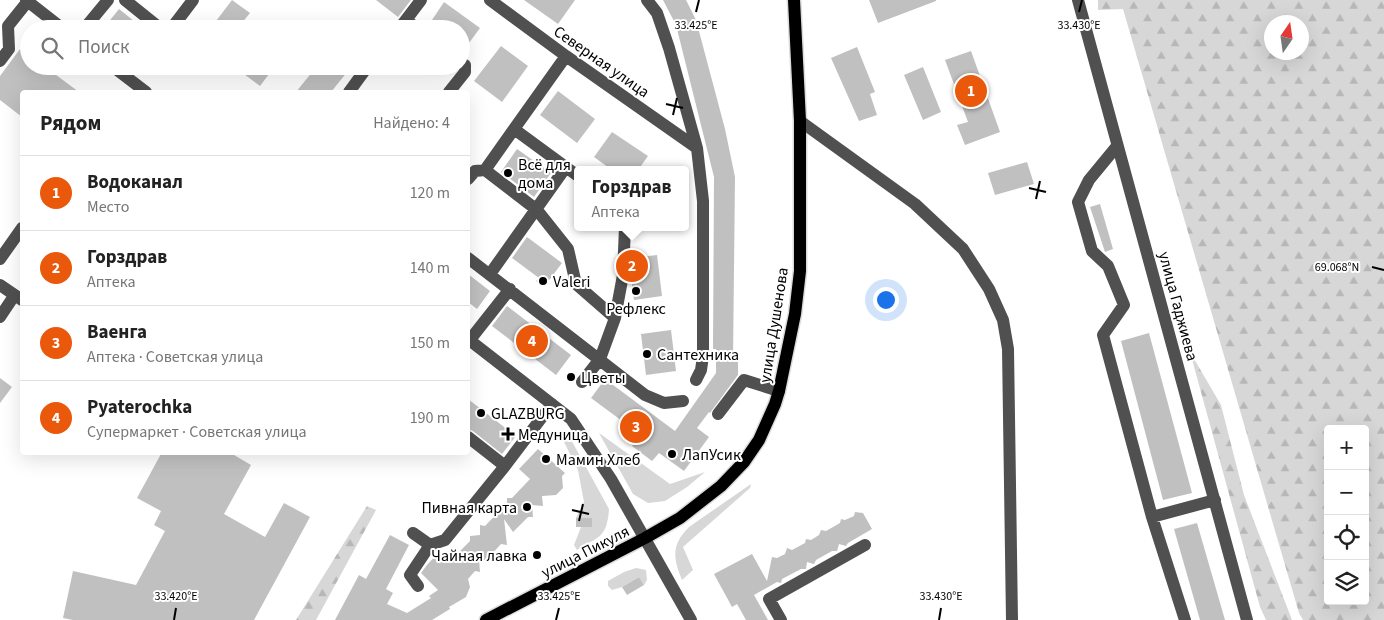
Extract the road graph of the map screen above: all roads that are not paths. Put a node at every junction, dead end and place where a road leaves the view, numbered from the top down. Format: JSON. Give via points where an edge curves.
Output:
{"nodes":[{"id":1,"x":108,"y":0,"type":"edge"},
{"id":2,"x":125,"y":0,"type":"edge"},
{"id":3,"x":193,"y":0,"type":"edge"},
{"id":4,"x":421,"y":0,"type":"edge"},
{"id":5,"x":490,"y":0,"type":"edge"},
{"id":6,"x":647,"y":0,"type":"edge"},
{"id":7,"x":794,"y":0,"type":"edge"},
{"id":8,"x":1078,"y":0,"type":"edge"},
{"id":9,"x":27,"y":1,"type":"edge"},
{"id":10,"x":52,"y":20,"type":"edge"},
{"id":11,"x":91,"y":20,"type":"edge"},
{"id":12,"x":150,"y":20,"type":"edge"},
{"id":13,"x":179,"y":20,"type":"edge"},
{"id":14,"x":406,"y":20,"type":"edge"},
{"id":15,"x":566,"y":56,"type":"junction"},
{"id":16,"x":0,"y":61,"type":"edge"},
{"id":17,"x":119,"y":75,"type":"edge"},
{"id":18,"x":361,"y":75,"type":"edge"},
{"id":19,"x":463,"y":75,"type":"edge"},
{"id":20,"x":130,"y":88,"type":"edge"},
{"id":21,"x":350,"y":90,"type":"edge"},
{"id":22,"x":452,"y":90,"type":"edge"},
{"id":23,"x":800,"y":121,"type":"junction"},
{"id":24,"x":514,"y":129,"type":"junction"},
{"id":25,"x":1118,"y":146,"type":"junction"},
{"id":26,"x":697,"y":148,"type":"junction"},
{"id":27,"x":566,"y":167,"type":"junction"},
{"id":28,"x":484,"y":170,"type":"junction"},
{"id":29,"x":574,"y":173,"type":"edge"},
{"id":30,"x":470,"y":176,"type":"edge"},
{"id":31,"x":537,"y":210,"type":"junction"},
{"id":32,"x":20,"y":231,"type":"edge"},
{"id":33,"x":625,"y":231,"type":"edge"},
{"id":34,"x":0,"y":259,"type":"edge"},
{"id":35,"x":470,"y":259,"type":"edge"},
{"id":36,"x":490,"y":274,"type":"junction"},
{"id":37,"x":0,"y":285,"type":"edge"},
{"id":38,"x":510,"y":289,"type":"junction"},
{"id":39,"x":18,"y":298,"type":"edge"},
{"id":40,"x":0,"y":317,"type":"edge"},
{"id":41,"x":615,"y":318,"type":"junction"},
{"id":42,"x":470,"y":338,"type":"edge"},
{"id":43,"x":470,"y":342,"type":"edge"},
{"id":44,"x":600,"y":359,"type":"junction"},
{"id":45,"x":696,"y":380,"type":"dead end"},
{"id":46,"x":582,"y":382,"type":"dead end"},
{"id":47,"x":779,"y":391,"type":"junction"},
{"id":48,"x":683,"y":401,"type":"dead end"},
{"id":49,"x":552,"y":404,"type":"junction"},
{"id":50,"x":718,"y":414,"type":"dead end"},
{"id":51,"x":470,"y":439,"type":"edge"},
{"id":52,"x":505,"y":466,"type":"junction"},
{"id":53,"x":1215,"y":500,"type":"junction"},
{"id":54,"x":1152,"y":517,"type":"junction"},
{"id":55,"x":413,"y":533,"type":"dead end"},
{"id":56,"x":645,"y":538,"type":"junction"},
{"id":57,"x":865,"y":544,"type":"dead end"},
{"id":58,"x":430,"y":546,"type":"junction"},
{"id":59,"x":418,"y":586,"type":"dead end"},
{"id":60,"x":486,"y":620,"type":"edge"},
{"id":61,"x":691,"y":620,"type":"edge"},
{"id":62,"x":781,"y":620,"type":"edge"},
{"id":63,"x":1012,"y":620,"type":"edge"},
{"id":64,"x":1185,"y":620,"type":"edge"},
{"id":65,"x":1247,"y":620,"type":"edge"}],
"edges":[{"from":1,"to":11,"type":"street"},
{"from":2,"to":12,"type":"street"},
{"from":3,"to":13,"type":"street"},
{"from":4,"to":14,"type":"street"},
{"from":5,"to":15,"type":"street","name":"Северная улица"},
{"from":6,"to":26,"type":"street","via":[[657,13],[670,48]]},
{"from":7,"to":23,"type":"main road","name":"улица Душенова"},
{"from":8,"to":25,"type":"street","name":"улица Гаджиева"},
{"from":9,"to":10,"type":"street"},
{"from":9,"to":16,"type":"street","via":[[8,26],[9,49]]},
{"from":15,"to":24,"type":"street"},
{"from":15,"to":26,"type":"street","name":"Северная улица"},
{"from":17,"to":20,"type":"street"},
{"from":18,"to":21,"type":"street"},
{"from":19,"to":22,"type":"street"},
{"from":23,"to":47,"type":"main road","name":"улица Душенова","via":[[800,271]]},
{"from":23,"to":63,"type":"street","via":[[915,204],[963,249],[989,289],[1003,320],[1008,349]]},
{"from":24,"to":27,"type":"street"},
{"from":24,"to":28,"type":"street"},
{"from":25,"to":53,"type":"street","name":"улица Гаджиева"},
{"from":25,"to":54,"type":"street","via":[[1089,180],[1078,202],[1092,251],[1108,266],[1124,305],[1103,335]]},
{"from":26,"to":45,"type":"street","via":[[703,201],[703,356]]},
{"from":27,"to":29,"type":"street"},
{"from":27,"to":31,"type":"street"},
{"from":28,"to":30,"type":"street","via":[[475,171]]},
{"from":28,"to":31,"type":"street"},
{"from":31,"to":36,"type":"street"},
{"from":31,"to":41,"type":"street","via":[[568,249],[576,284]]},
{"from":32,"to":34,"type":"street"},
{"from":33,"to":41,"type":"street","via":[[623,275]]},
{"from":35,"to":36,"type":"street"},
{"from":36,"to":38,"type":"street"},
{"from":37,"to":39,"type":"street"},
{"from":38,"to":42,"type":"street"},
{"from":38,"to":44,"type":"street"},
{"from":39,"to":40,"type":"street"},
{"from":41,"to":44,"type":"street"},
{"from":43,"to":49,"type":"street"},
{"from":44,"to":46,"type":"street"},
{"from":44,"to":48,"type":"street","via":[[645,395],[664,403]]},
{"from":47,"to":50,"type":"street","via":[[744,380]]},
{"from":47,"to":56,"type":"main road","name":"улица Душенова","via":[[759,440],[744,462],[721,486],[680,518]]},
{"from":49,"to":52,"type":"street"},
{"from":49,"to":56,"type":"street","via":[[571,419]]},
{"from":51,"to":52,"type":"street"},
{"from":52,"to":58,"type":"street","via":[[445,540]]},
{"from":53,"to":54,"type":"street"},
{"from":53,"to":65,"type":"street","name":"улица Гаджиева"},
{"from":54,"to":64,"type":"street"},
{"from":55,"to":58,"type":"street"},
{"from":56,"to":60,"type":"main road","name":"улица Пикуля"},
{"from":56,"to":61,"type":"street"},
{"from":57,"to":62,"type":"street","via":[[769,599]]},
{"from":58,"to":59,"type":"street","via":[[410,575]]}]}
